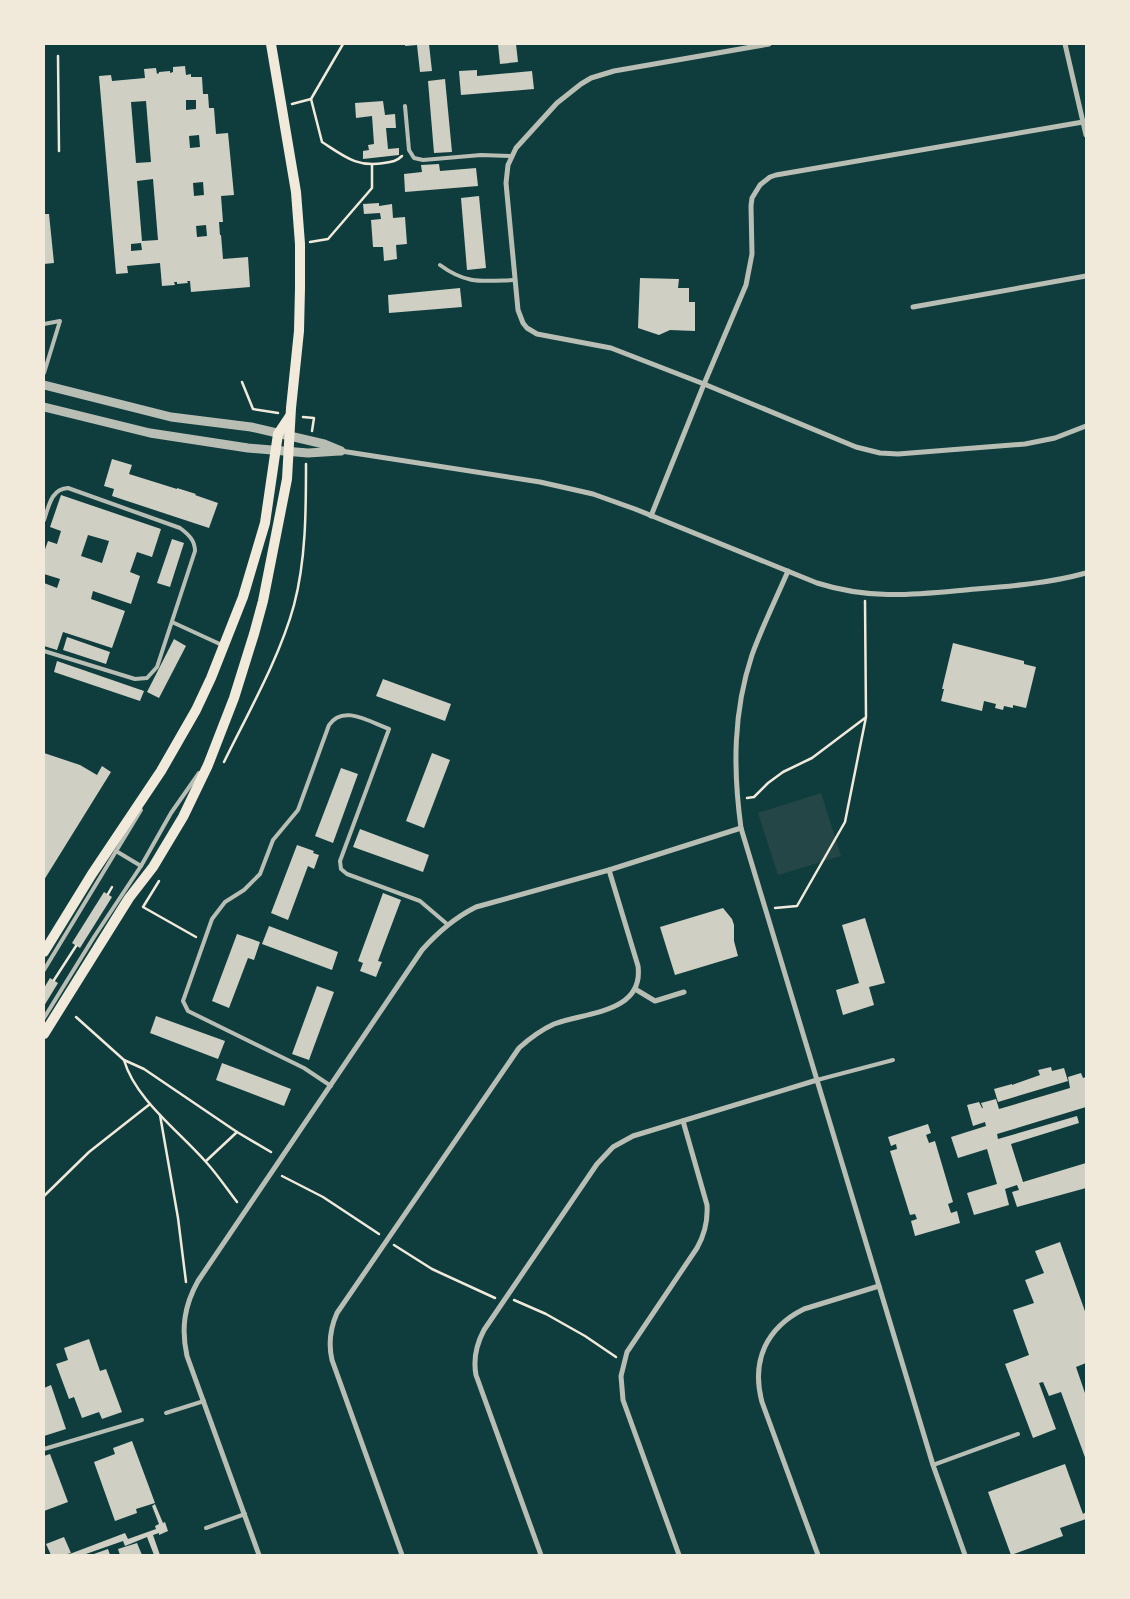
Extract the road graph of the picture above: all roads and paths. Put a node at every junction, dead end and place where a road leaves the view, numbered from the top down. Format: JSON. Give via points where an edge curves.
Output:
{"nodes":[{"id":1,"x":271,"y":44,"type":"edge"},
{"id":2,"x":343,"y":44,"type":"edge"},
{"id":3,"x":769,"y":44,"type":"edge"},
{"id":4,"x":1065,"y":44,"type":"edge"},
{"id":5,"x":58,"y":56,"type":"dead end"},
{"id":6,"x":310,"y":99,"type":"junction"},
{"id":7,"x":281,"y":106,"type":"junction"},
{"id":8,"x":405,"y":106,"type":"dead end"},
{"id":9,"x":1083,"y":122,"type":"junction"},
{"id":10,"x":1086,"y":135,"type":"edge"},
{"id":11,"x":409,"y":150,"type":"junction"},
{"id":12,"x":59,"y":151,"type":"dead end"},
{"id":13,"x":511,"y":156,"type":"junction"},
{"id":14,"x":372,"y":165,"type":"junction"},
{"id":15,"x":300,"y":244,"type":"junction"},
{"id":16,"x":440,"y":265,"type":"dead end"},
{"id":17,"x":1086,"y":276,"type":"edge"},
{"id":18,"x":515,"y":280,"type":"junction"},
{"id":19,"x":913,"y":307,"type":"dead end"},
{"id":20,"x":44,"y":324,"type":"edge"},
{"id":21,"x":44,"y":373,"type":"edge"},
{"id":22,"x":242,"y":382,"type":"dead end"},
{"id":23,"x":704,"y":384,"type":"junction"},
{"id":24,"x":44,"y":385,"type":"edge"},
{"id":25,"x":44,"y":407,"type":"edge"},
{"id":26,"x":253,"y":409,"type":"dead end"},
{"id":27,"x":291,"y":415,"type":"junction"},
{"id":28,"x":1086,"y":426,"type":"edge"},
{"id":29,"x":278,"y":434,"type":"junction"},
{"id":30,"x":290,"y":436,"type":"junction"},
{"id":31,"x":276,"y":450,"type":"junction"},
{"id":32,"x":341,"y":451,"type":"junction"},
{"id":33,"x":289,"y":452,"type":"junction"},
{"id":34,"x":651,"y":516,"type":"junction"},
{"id":35,"x":44,"y":520,"type":"edge"},
{"id":36,"x":788,"y":571,"type":"junction"},
{"id":37,"x":1086,"y":573,"type":"edge"},
{"id":38,"x":865,"y":594,"type":"junction"},
{"id":39,"x":172,"y":622,"type":"junction"},
{"id":40,"x":225,"y":646,"type":"junction"},
{"id":41,"x":44,"y":651,"type":"edge"},
{"id":42,"x":866,"y":717,"type":"junction"},
{"id":43,"x":211,"y":756,"type":"junction"},
{"id":44,"x":161,"y":771,"type":"junction"},
{"id":45,"x":737,"y":800,"type":"junction"},
{"id":46,"x":741,"y":828,"type":"junction"},
{"id":47,"x":116,"y":851,"type":"junction"},
{"id":48,"x":140,"y":866,"type":"junction"},
{"id":49,"x":609,"y":870,"type":"junction"},
{"id":50,"x":112,"y":887,"type":"dead end"},
{"id":51,"x":108,"y":894,"type":"dead end"},
{"id":52,"x":143,"y":907,"type":"dead end"},
{"id":53,"x":765,"y":908,"type":"junction"},
{"id":54,"x":447,"y":924,"type":"junction"},
{"id":55,"x":204,"y":941,"type":"junction"},
{"id":56,"x":76,"y":946,"type":"dead end"},
{"id":57,"x":44,"y":952,"type":"edge"},
{"id":58,"x":44,"y":970,"type":"edge"},
{"id":59,"x":54,"y":980,"type":"dead end"},
{"id":60,"x":635,"y":990,"type":"junction"},
{"id":61,"x":684,"y":992,"type":"dead end"},
{"id":62,"x":76,"y":1017,"type":"dead end"},
{"id":63,"x":44,"y":1018,"type":"edge"},
{"id":64,"x":44,"y":1034,"type":"edge"},
{"id":65,"x":124,"y":1060,"type":"junction"},
{"id":66,"x":893,"y":1060,"type":"dead end"},
{"id":67,"x":817,"y":1080,"type":"junction"},
{"id":68,"x":331,"y":1086,"type":"junction"},
{"id":69,"x":150,"y":1104,"type":"junction"},
{"id":70,"x":160,"y":1114,"type":"junction"},
{"id":71,"x":683,"y":1121,"type":"junction"},
{"id":72,"x":237,"y":1132,"type":"junction"},
{"id":73,"x":271,"y":1152,"type":"dead end"},
{"id":74,"x":206,"y":1162,"type":"junction"},
{"id":75,"x":282,"y":1176,"type":"dead end"},
{"id":76,"x":44,"y":1196,"type":"edge"},
{"id":77,"x":237,"y":1202,"type":"dead end"},
{"id":78,"x":386,"y":1240,"type":"junction"},
{"id":79,"x":879,"y":1286,"type":"junction"},
{"id":80,"x":188,"y":1300,"type":"junction"},
{"id":81,"x":504,"y":1301,"type":"junction"},
{"id":82,"x":623,"y":1361,"type":"junction"},
{"id":83,"x":204,"y":1401,"type":"junction"},
{"id":84,"x":166,"y":1413,"type":"dead end"},
{"id":85,"x":142,"y":1420,"type":"dead end"},
{"id":86,"x":1018,"y":1434,"type":"dead end"},
{"id":87,"x":44,"y":1449,"type":"edge"},
{"id":88,"x":933,"y":1465,"type":"junction"},
{"id":89,"x":245,"y":1514,"type":"junction"},
{"id":90,"x":206,"y":1528,"type":"dead end"},
{"id":91,"x":259,"y":1555,"type":"edge"},
{"id":92,"x":402,"y":1555,"type":"edge"},
{"id":93,"x":541,"y":1555,"type":"edge"},
{"id":94,"x":679,"y":1555,"type":"edge"},
{"id":95,"x":818,"y":1555,"type":"edge"},
{"id":96,"x":965,"y":1555,"type":"edge"}],
"edges":[{"from":1,"to":7,"type":"main road"},
{"from":2,"to":6,"type":"path"},
{"from":3,"to":13,"type":"street","via":[[614,71],[591,78],[557,103]]},
{"from":4,"to":9,"type":"street"},
{"from":5,"to":12,"type":"path"},
{"from":6,"to":7,"type":"path"},
{"from":6,"to":14,"type":"path","via":[[322,142],[353,162]]},
{"from":7,"to":15,"type":"main road","via":[[296,192]]},
{"from":8,"to":11,"type":"lane"},
{"from":9,"to":10,"type":"street"},
{"from":9,"to":23,"type":"street","via":[[776,175],[765,181],[755,192],[751,206],[752,254],[746,285]]},
{"from":11,"to":13,"type":"lane","via":[[418,160]]},
{"from":11,"to":14,"type":"path","via":[[398,161]]},
{"from":13,"to":18,"type":"street","via":[[506,183]]},
{"from":14,"to":15,"type":"path","via":[[372,188],[344,223],[328,239]]},
{"from":15,"to":27,"type":"main road","via":[[299,331]]},
{"from":16,"to":18,"type":"lane","via":[[475,281]]},
{"from":17,"to":19,"type":"street"},
{"from":18,"to":23,"type":"street","via":[[520,317],[532,332],[612,348]]},
{"from":20,"to":21,"type":"lane","via":[[60,321]]},
{"from":22,"to":26,"type":"path"},
{"from":23,"to":28,"type":"street","via":[[856,447],[889,454],[1025,444],[1055,438]]},
{"from":23,"to":34,"type":"street"},
{"from":24,"to":29,"type":"street","via":[[171,416]]},
{"from":25,"to":31,"type":"street","via":[[150,433]]},
{"from":27,"to":29,"type":"main road"},
{"from":27,"to":30,"type":"main road"},
{"from":29,"to":30,"type":"street"},
{"from":29,"to":31,"type":"main road"},
{"from":30,"to":32,"type":"street"},
{"from":30,"to":33,"type":"main road"},
{"from":31,"to":33,"type":"street"},
{"from":31,"to":40,"type":"main road","via":[[260,539]]},
{"from":32,"to":33,"type":"street"},
{"from":32,"to":34,"type":"street","via":[[566,487]]},
{"from":33,"to":43,"type":"main road","via":[[287,479],[259,617],[234,698]]},
{"from":34,"to":36,"type":"street"},
{"from":35,"to":39,"type":"lane","via":[[55,493],[68,488],[186,532],[195,545],[195,551]]},
{"from":36,"to":38,"type":"street","via":[[833,588]]},
{"from":36,"to":45,"type":"street","via":[[752,654],[741,694],[735,752]]},
{"from":37,"to":38,"type":"street","via":[[1012,586],[906,595]]},
{"from":38,"to":42,"type":"path"},
{"from":39,"to":40,"type":"lane"},
{"from":39,"to":41,"type":"lane","via":[[157,667],[147,678],[135,679]]},
{"from":40,"to":44,"type":"main road","via":[[196,710]]},
{"from":42,"to":45,"type":"path","via":[[812,758],[768,782],[754,797]]},
{"from":42,"to":53,"type":"path","via":[[845,822],[797,906]]},
{"from":43,"to":48,"type":"lane","via":[[171,813]]},
{"from":43,"to":64,"type":"main road","via":[[166,846],[129,898]]},
{"from":44,"to":47,"type":"lane"},
{"from":44,"to":57,"type":"main road"},
{"from":45,"to":46,"type":"street"},
{"from":46,"to":49,"type":"street"},
{"from":46,"to":53,"type":"street"},
{"from":47,"to":48,"type":"lane"},
{"from":47,"to":58,"type":"lane"},
{"from":48,"to":63,"type":"lane"},
{"from":49,"to":54,"type":"street","via":[[476,907]]},
{"from":49,"to":60,"type":"street","via":[[638,966]]},
{"from":50,"to":51,"type":"path"},
{"from":52,"to":55,"type":"path"},
{"from":53,"to":67,"type":"street"},
{"from":54,"to":55,"type":"lane","via":[[420,901],[348,874],[341,868],[340,861],[389,729],[346,714],[337,716],[329,726],[298,810],[273,840],[260,874],[218,910]]},
{"from":54,"to":68,"type":"street","via":[[422,950]]},
{"from":55,"to":68,"type":"lane","via":[[184,998],[185,1008],[304,1068]]},
{"from":56,"to":59,"type":"path"},
{"from":60,"to":61,"type":"street","via":[[655,1001]]},
{"from":60,"to":78,"type":"street","via":[[621,1003],[547,1027],[519,1048]]},
{"from":62,"to":65,"type":"path"},
{"from":65,"to":69,"type":"path","via":[[127,1073]]},
{"from":65,"to":72,"type":"path","via":[[144,1069]]},
{"from":66,"to":67,"type":"lane"},
{"from":67,"to":71,"type":"street"},
{"from":67,"to":79,"type":"street"},
{"from":68,"to":80,"type":"street"},
{"from":69,"to":70,"type":"path"},
{"from":69,"to":76,"type":"path","via":[[89,1152]]},
{"from":70,"to":74,"type":"path"},
{"from":70,"to":80,"type":"path"},
{"from":71,"to":81,"type":"street","via":[[623,1140],[604,1155]]},
{"from":71,"to":82,"type":"street","via":[[707,1205],[705,1232]]},
{"from":72,"to":73,"type":"path"},
{"from":72,"to":74,"type":"path"},
{"from":74,"to":77,"type":"path"},
{"from":75,"to":78,"type":"path","via":[[323,1197]]},
{"from":78,"to":81,"type":"path","via":[[432,1269]]},
{"from":78,"to":92,"type":"street","via":[[337,1313],[330,1342],[334,1368]]},
{"from":79,"to":88,"type":"street"},
{"from":79,"to":95,"type":"street","via":[[794,1314],[773,1333],[761,1358],[758,1380],[762,1402]]},
{"from":80,"to":83,"type":"street","via":[[184,1344]]},
{"from":81,"to":82,"type":"path","via":[[516,1300],[546,1314]]},
{"from":81,"to":93,"type":"street","via":[[479,1338],[474,1356],[476,1375]]},
{"from":82,"to":94,"type":"street","via":[[620,1376],[623,1400]]},
{"from":83,"to":84,"type":"lane"},
{"from":83,"to":89,"type":"street"},
{"from":85,"to":87,"type":"lane"},
{"from":86,"to":88,"type":"lane"},
{"from":88,"to":96,"type":"street"},
{"from":89,"to":90,"type":"lane"},
{"from":89,"to":91,"type":"street"}]}
